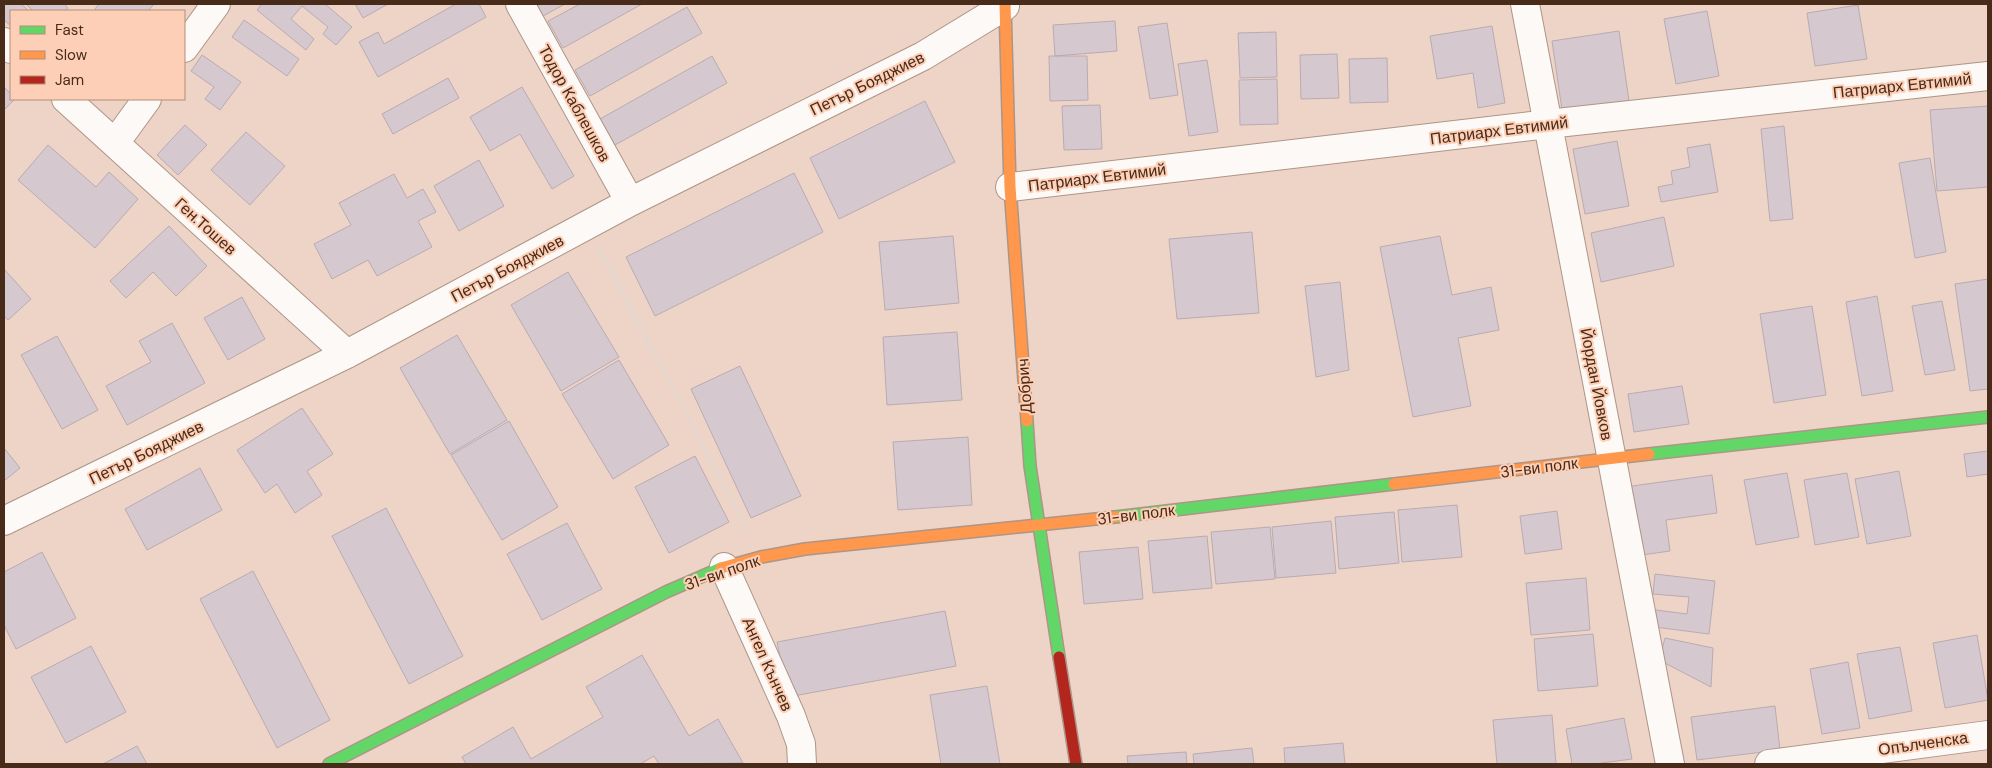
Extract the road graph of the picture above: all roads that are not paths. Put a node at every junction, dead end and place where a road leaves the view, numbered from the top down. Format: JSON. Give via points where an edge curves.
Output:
{"nodes":[{"id":1,"x":216,"y":4,"type":"edge"},
{"id":2,"x":520,"y":4,"type":"edge"},
{"id":3,"x":1525,"y":4,"type":"edge"},
{"id":4,"x":1005,"y":5,"type":"edge"},
{"id":5,"x":185,"y":47,"type":"edge"},
{"id":6,"x":1988,"y":76,"type":"edge"},
{"id":7,"x":67,"y":100,"type":"edge"},
{"id":8,"x":146,"y":100,"type":"edge"},
{"id":9,"x":1548,"y":124,"type":"junction"},
{"id":10,"x":115,"y":143,"type":"junction"},
{"id":11,"x":1010,"y":187,"type":"junction"},
{"id":12,"x":630,"y":202,"type":"junction"},
{"id":13,"x":346,"y":354,"type":"junction"},
{"id":14,"x":1988,"y":417,"type":"edge"},
{"id":15,"x":1611,"y":458,"type":"junction"},
{"id":16,"x":4,"y":521,"type":"edge"},
{"id":17,"x":1038,"y":526,"type":"junction"},
{"id":18,"x":724,"y":567,"type":"junction"},
{"id":19,"x":1988,"y":735,"type":"edge"},
{"id":20,"x":329,"y":764,"type":"edge"},
{"id":21,"x":802,"y":764,"type":"edge"},
{"id":22,"x":1076,"y":764,"type":"edge"},
{"id":23,"x":1670,"y":764,"type":"edge"},
{"id":24,"x":1769,"y":764,"type":"edge"}],
"edges":[{"from":1,"to":5,"type":"street"},
{"from":2,"to":12,"type":"street","name":"Тодор Каблешков"},
{"from":3,"to":9,"type":"street","name":"Йордан Йовков"},
{"from":4,"to":11,"type":"street","name":"Добрич"},
{"from":4,"to":12,"type":"street","name":"Петър Бояджиев","via":[[923,56]]},
{"from":6,"to":9,"type":"street","name":"Патриарх Евтимий"},
{"from":7,"to":10,"type":"street","name":"Ген.Тошев"},
{"from":8,"to":10,"type":"street"},
{"from":9,"to":11,"type":"street","name":"Патриарх Евтимий"},
{"from":9,"to":15,"type":"street","name":"Йордан Йовков"},
{"from":10,"to":13,"type":"street","name":"Ген.Тошев"},
{"from":11,"to":17,"type":"street","name":"Добрич","via":[[1030,466]]},
{"from":12,"to":13,"type":"street","name":"Петър Бояджиев"},
{"from":13,"to":16,"type":"street","name":"Петър Бояджиев"},
{"from":14,"to":15,"type":"street","name":"31-ви полк"},
{"from":15,"to":17,"type":"street","name":"31-ви полк"},
{"from":15,"to":23,"type":"street","name":"Йордан Йовков"},
{"from":17,"to":18,"type":"street","name":"31-ви полк","via":[[805,549]]},
{"from":17,"to":22,"type":"street","name":"Добрич"},
{"from":18,"to":20,"type":"street","name":"31-ви полк","via":[[666,592]]},
{"from":18,"to":21,"type":"street","name":"Ангел Кънчев","via":[[791,716],[801,744]]},
{"from":19,"to":24,"type":"street","name":"Опълченска"}]}
